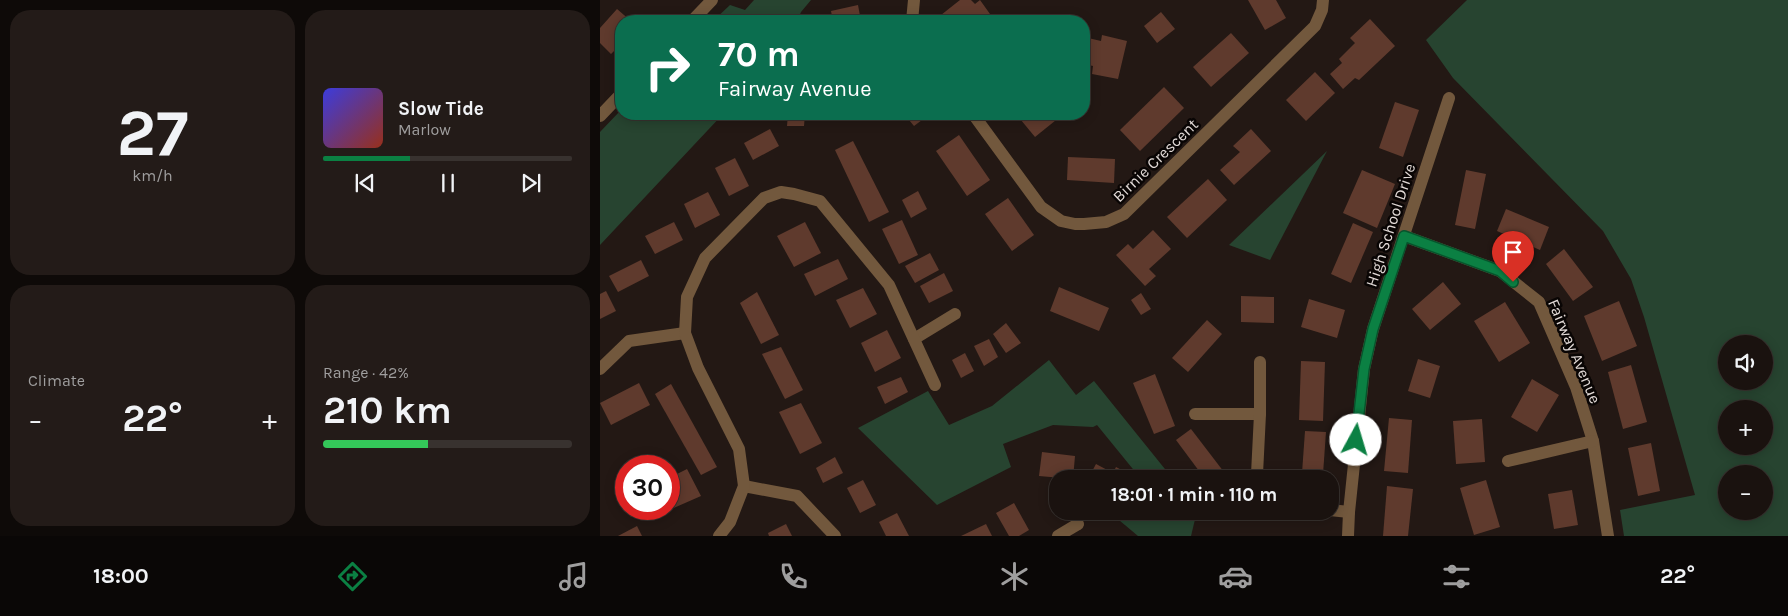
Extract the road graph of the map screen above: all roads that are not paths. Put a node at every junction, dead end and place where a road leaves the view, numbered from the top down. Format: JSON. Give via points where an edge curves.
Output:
{"nodes":[{"id":1,"x":712,"y":0,"type":"edge"},
{"id":2,"x":914,"y":0,"type":"edge"},
{"id":3,"x":1323,"y":0,"type":"edge"},
{"id":4,"x":698,"y":15,"type":"edge"},
{"id":5,"x":913,"y":15,"type":"edge"},
{"id":6,"x":1449,"y":98,"type":"dead end"},
{"id":7,"x":615,"y":100,"type":"edge"},
{"id":8,"x":600,"y":116,"type":"edge"},
{"id":9,"x":978,"y":120,"type":"edge"},
{"id":10,"x":1404,"y":236,"type":"junction"},
{"id":11,"x":955,"y":314,"type":"dead end"},
{"id":12,"x":685,"y":333,"type":"junction"},
{"id":13,"x":914,"y":339,"type":"junction"},
{"id":14,"x":1260,"y":362,"type":"dead end"},
{"id":15,"x":600,"y":369,"type":"edge"},
{"id":16,"x":935,"y":385,"type":"dead end"},
{"id":17,"x":1195,"y":414,"type":"dead end"},
{"id":18,"x":1260,"y":414,"type":"junction"},
{"id":19,"x":1593,"y":441,"type":"junction"},
{"id":20,"x":1508,"y":461,"type":"dead end"},
{"id":21,"x":1256,"y":470,"type":"edge"},
{"id":22,"x":744,"y":486,"type":"junction"},
{"id":23,"x":1339,"y":511,"type":"edge"},
{"id":24,"x":1348,"y":512,"type":"junction"},
{"id":25,"x":1078,"y":524,"type":"dead end"},
{"id":26,"x":718,"y":536,"type":"edge"},
{"id":27,"x":836,"y":536,"type":"edge"},
{"id":28,"x":1058,"y":536,"type":"edge"},
{"id":29,"x":1348,"y":536,"type":"edge"},
{"id":30,"x":1608,"y":536,"type":"edge"}],
"edges":[{"from":1,"to":4,"type":"street"},
{"from":2,"to":5,"type":"street"},
{"from":3,"to":9,"type":"street","name":"Birnie Crescent","via":[[1315,26],[1124,214],[1106,222],[1075,224],[1061,221],[1041,207]]},
{"from":6,"to":10,"type":"street","name":"High School Drive"},
{"from":7,"to":8,"type":"street"},
{"from":10,"to":19,"type":"street","name":"Fairway Avenue","via":[[1500,271],[1539,302],[1576,387]]},
{"from":10,"to":24,"type":"street","name":"High School Drive","via":[[1373,329],[1364,369]]},
{"from":11,"to":13,"type":"street"},
{"from":12,"to":13,"type":"street","via":[[687,297],[705,258],[764,198],[781,192],[820,201],[889,286]]},
{"from":12,"to":15,"type":"street","via":[[629,341]]},
{"from":12,"to":22,"type":"street","via":[[698,368],[739,449]]},
{"from":13,"to":16,"type":"street"},
{"from":14,"to":18,"type":"street"},
{"from":17,"to":18,"type":"street"},
{"from":18,"to":21,"type":"street"},
{"from":19,"to":20,"type":"street"},
{"from":19,"to":30,"type":"street","name":"Fairway Avenue"},
{"from":22,"to":26,"type":"street","via":[[730,522]]},
{"from":22,"to":27,"type":"street","via":[[797,496]]},
{"from":23,"to":24,"type":"street"},
{"from":24,"to":29,"type":"street","name":"High School Drive"},
{"from":25,"to":28,"type":"street"}]}
